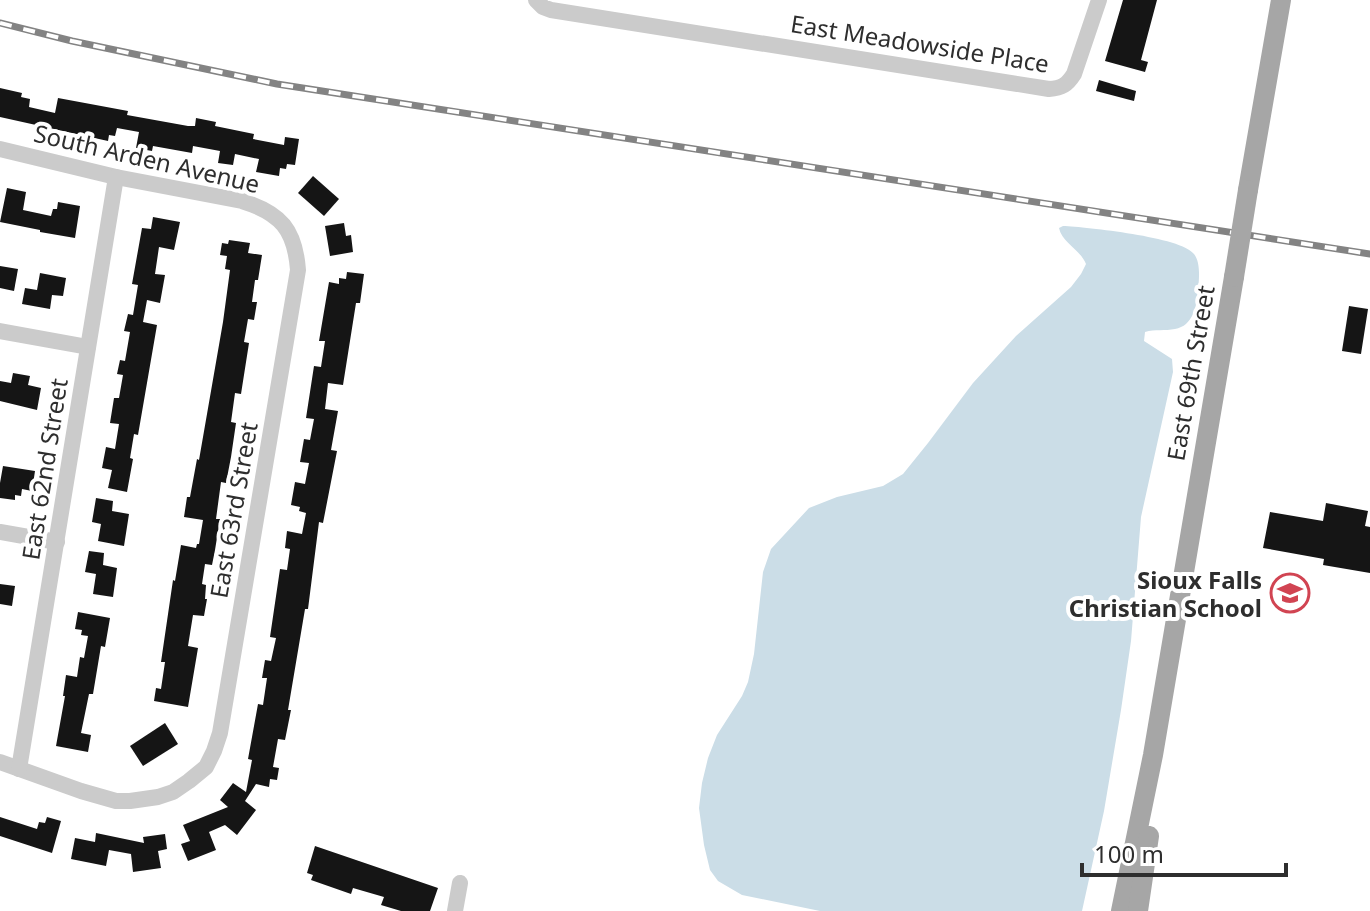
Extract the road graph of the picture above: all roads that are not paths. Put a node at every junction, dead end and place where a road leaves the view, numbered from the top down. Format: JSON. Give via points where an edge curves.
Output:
{"nodes":[{"id":1,"x":536,"y":0,"type":"edge"},
{"id":2,"x":1099,"y":0,"type":"edge"},
{"id":3,"x":1281,"y":0,"type":"edge"},
{"id":4,"x":0,"y":149,"type":"edge"},
{"id":5,"x":116,"y":177,"type":"junction"},
{"id":6,"x":280,"y":221,"type":"joint"},
{"id":7,"x":0,"y":331,"type":"edge"},
{"id":8,"x":88,"y":347,"type":"junction"},
{"id":9,"x":0,"y":532,"type":"edge"},
{"id":10,"x":57,"y":542,"type":"junction"},
{"id":11,"x":1153,"y":755,"type":"junction"},
{"id":12,"x":0,"y":762,"type":"edge"},
{"id":13,"x":19,"y":769,"type":"junction"},
{"id":14,"x":460,"y":883,"type":"dead end"},
{"id":15,"x":455,"y":911,"type":"edge"},
{"id":16,"x":1121,"y":911,"type":"edge"},
{"id":17,"x":1138,"y":911,"type":"edge"}],
"edges":[{"from":1,"to":2,"type":"street","name":"East Meadowside Place","via":[[551,10],[1059,89],[1074,74]]},
{"from":3,"to":11,"type":"main road","name":"East 69th Street","bridge":true},
{"from":4,"to":5,"type":"street","name":"South Arden Avenue"},
{"from":5,"to":6,"type":"street","name":"South Arden Avenue","via":[[242,201]]},
{"from":5,"to":8,"type":"street","name":"East 62nd Street"},
{"from":6,"to":13,"type":"street","name":"East 63rd Street","via":[[297,251],[298,270],[214,751],[206,767],[173,792],[116,801]]},
{"from":7,"to":8,"type":"street"},
{"from":8,"to":10,"type":"street","name":"East 62nd Street"},
{"from":9,"to":10,"type":"street"},
{"from":10,"to":13,"type":"street","name":"East 62nd Street"},
{"from":11,"to":16,"type":"main road","name":"East 69th Street"},
{"from":11,"to":17,"type":"main road","name":"East 69th Street"},
{"from":12,"to":13,"type":"street"},
{"from":14,"to":15,"type":"street"}]}
